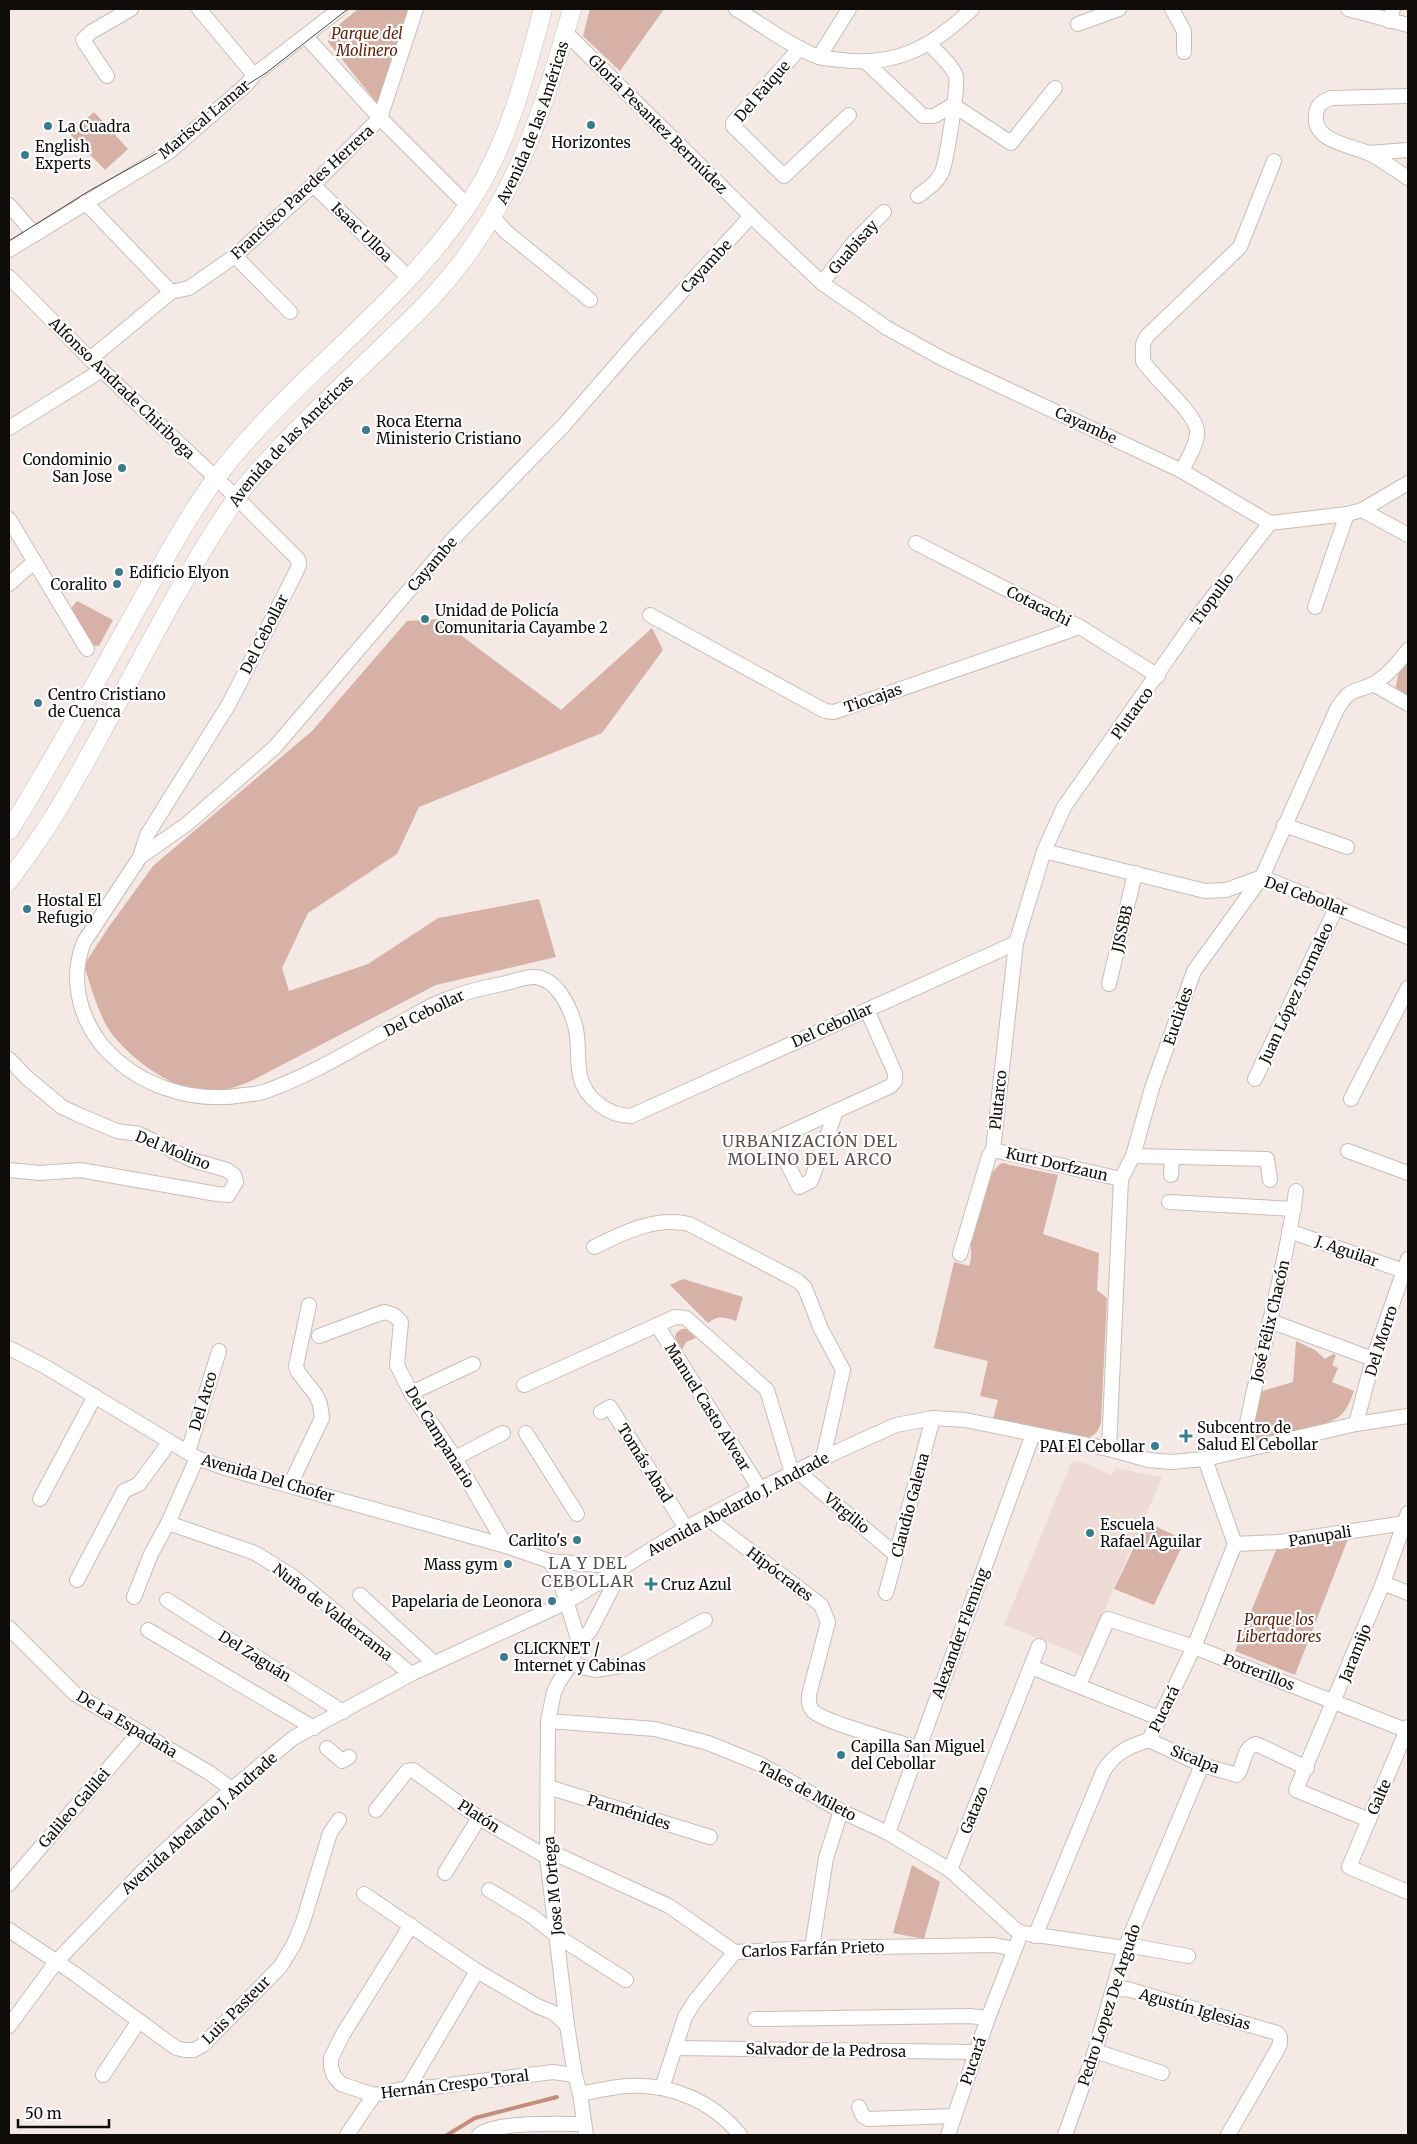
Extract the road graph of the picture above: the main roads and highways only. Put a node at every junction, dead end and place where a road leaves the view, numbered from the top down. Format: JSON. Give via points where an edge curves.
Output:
{"nodes":[{"id":1,"x":543,"y":9,"type":"edge"},
{"id":2,"x":572,"y":9,"type":"edge"},
{"id":3,"x":9,"y":831,"type":"edge"},
{"id":4,"x":9,"y":881,"type":"edge"}],
"edges":[{"from":1,"to":3,"type":"main road","name":"Avenida de las Américas","via":[[518,100],[501,144],[468,206],[410,279],[274,412],[216,478],[170,551]]},
{"from":2,"to":4,"type":"main road","name":"Avenida de las Américas","via":[[533,134],[494,216],[459,266],[421,309],[317,409],[236,497],[192,565],[53,818]]}]}
